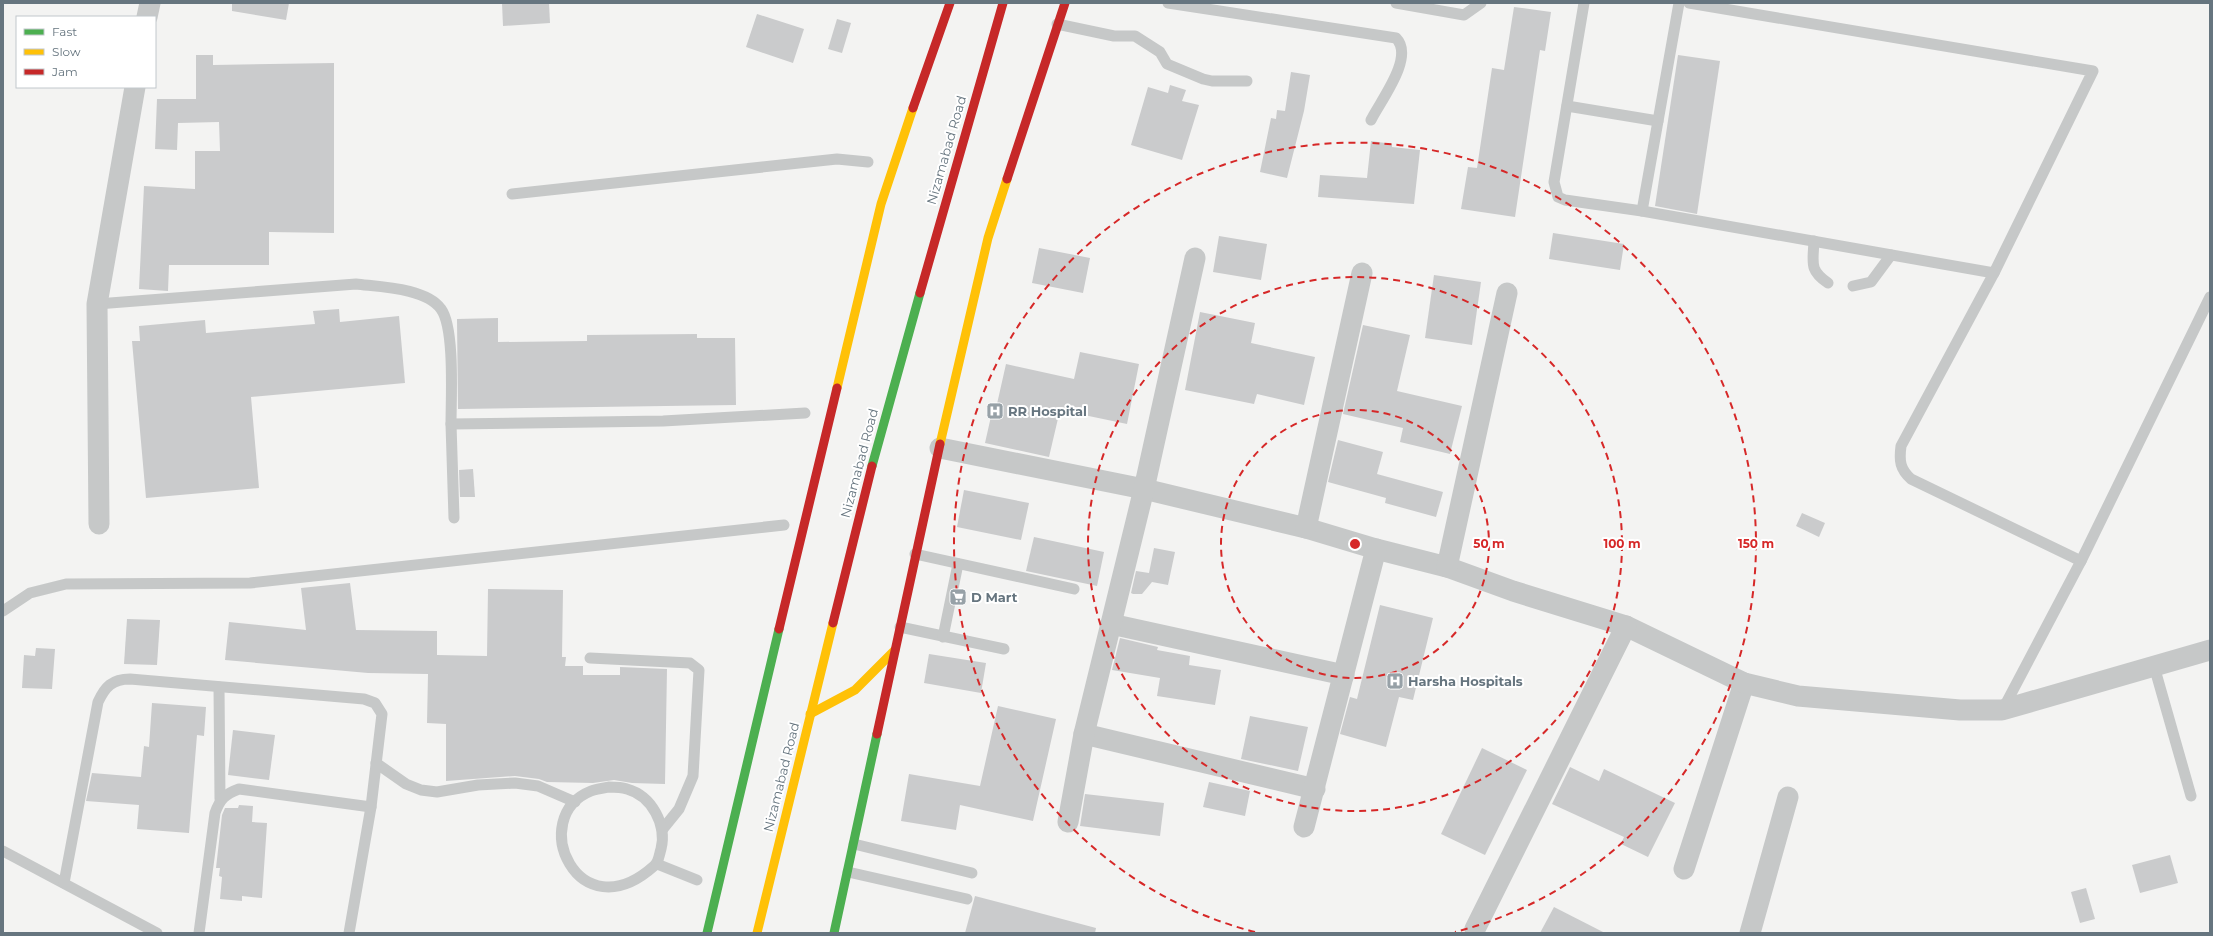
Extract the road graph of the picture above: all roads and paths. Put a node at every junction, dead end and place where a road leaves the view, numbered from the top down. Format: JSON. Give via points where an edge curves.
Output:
{"nodes":[{"id":1,"x":150,"y":3,"type":"edge"},
{"id":2,"x":950,"y":3,"type":"edge"},
{"id":3,"x":1003,"y":3,"type":"edge"},
{"id":4,"x":1065,"y":3,"type":"edge"},
{"id":5,"x":1168,"y":3,"type":"edge"},
{"id":6,"x":1396,"y":3,"type":"edge"},
{"id":7,"x":1481,"y":3,"type":"edge"},
{"id":8,"x":1584,"y":3,"type":"edge"},
{"id":9,"x":1679,"y":3,"type":"edge"},
{"id":10,"x":1689,"y":3,"type":"edge"},
{"id":11,"x":147,"y":16,"type":"edge"},
{"id":12,"x":1057,"y":24,"type":"junction"},
{"id":13,"x":1247,"y":81,"type":"dead end"},
{"id":14,"x":135,"y":88,"type":"edge"},
{"id":15,"x":1566,"y":106,"type":"junction"},
{"id":16,"x":1370,"y":120,"type":"dead end"},
{"id":17,"x":1658,"y":121,"type":"junction"},
{"id":18,"x":868,"y":162,"type":"dead end"},
{"id":19,"x":512,"y":194,"type":"dead end"},
{"id":20,"x":1642,"y":211,"type":"junction"},
{"id":21,"x":1814,"y":241,"type":"junction"},
{"id":22,"x":1891,"y":255,"type":"junction"},
{"id":23,"x":1195,"y":258,"type":"dead end"},
{"id":24,"x":1362,"y":273,"type":"dead end"},
{"id":25,"x":1994,"y":273,"type":"junction"},
{"id":26,"x":1828,"y":283,"type":"dead end"},
{"id":27,"x":1853,"y":286,"type":"dead end"},
{"id":28,"x":1507,"y":293,"type":"dead end"},
{"id":29,"x":2210,"y":297,"type":"edge"},
{"id":30,"x":97,"y":304,"type":"junction"},
{"id":31,"x":805,"y":413,"type":"dead end"},
{"id":32,"x":451,"y":424,"type":"junction"},
{"id":33,"x":940,"y":448,"type":"junction"},
{"id":34,"x":1144,"y":489,"type":"junction"},
{"id":35,"x":454,"y":518,"type":"dead end"},
{"id":36,"x":99,"y":524,"type":"dead end"},
{"id":37,"x":784,"y":525,"type":"dead end"},
{"id":38,"x":1306,"y":528,"type":"junction"},
{"id":39,"x":1376,"y":549,"type":"junction"},
{"id":40,"x":915,"y":554,"type":"junction"},
{"id":41,"x":2081,"y":561,"type":"junction"},
{"id":42,"x":958,"y":564,"type":"junction"},
{"id":43,"x":1447,"y":568,"type":"junction"},
{"id":44,"x":1074,"y":589,"type":"dead end"},
{"id":45,"x":3,"y":611,"type":"edge"},
{"id":46,"x":1111,"y":624,"type":"junction"},
{"id":47,"x":1626,"y":626,"type":"junction"},
{"id":48,"x":900,"y":628,"type":"junction"},
{"id":49,"x":943,"y":637,"type":"junction"},
{"id":50,"x":1004,"y":649,"type":"dead end"},
{"id":51,"x":896,"y":650,"type":"junction"},
{"id":52,"x":2210,"y":650,"type":"edge"},
{"id":53,"x":590,"y":658,"type":"dead end"},
{"id":54,"x":2154,"y":666,"type":"junction"},
{"id":55,"x":1344,"y":675,"type":"junction"},
{"id":56,"x":1744,"y":683,"type":"junction"},
{"id":57,"x":219,"y":688,"type":"junction"},
{"id":58,"x":2002,"y":710,"type":"junction"},
{"id":59,"x":810,"y":714,"type":"junction"},
{"id":60,"x":1084,"y":734,"type":"junction"},
{"id":61,"x":376,"y":764,"type":"junction"},
{"id":62,"x":1315,"y":790,"type":"junction"},
{"id":63,"x":2191,"y":796,"type":"dead end"},
{"id":64,"x":1788,"y":797,"type":"dead end"},
{"id":65,"x":220,"y":799,"type":"junction"},
{"id":66,"x":575,"y":802,"type":"junction"},
{"id":67,"x":371,"y":807,"type":"junction"},
{"id":68,"x":1068,"y":822,"type":"dead end"},
{"id":69,"x":1304,"y":827,"type":"dead end"},
{"id":70,"x":662,"y":830,"type":"junction"},
{"id":71,"x":854,"y":844,"type":"junction"},
{"id":72,"x":3,"y":851,"type":"edge"},
{"id":73,"x":657,"y":864,"type":"junction"},
{"id":74,"x":1684,"y":869,"type":"dead end"},
{"id":75,"x":848,"y":872,"type":"junction"},
{"id":76,"x":972,"y":873,"type":"dead end"},
{"id":77,"x":698,"y":880,"type":"dead end"},
{"id":78,"x":64,"y":883,"type":"junction"},
{"id":79,"x":967,"y":899,"type":"dead end"},
{"id":80,"x":1478,"y":932,"type":"edge"},
{"id":81,"x":157,"y":933,"type":"edge"},
{"id":82,"x":199,"y":933,"type":"edge"},
{"id":83,"x":349,"y":933,"type":"edge"},
{"id":84,"x":708,"y":933,"type":"edge"},
{"id":85,"x":757,"y":933,"type":"edge"},
{"id":86,"x":834,"y":933,"type":"edge"},
{"id":87,"x":1750,"y":933,"type":"edge"}],
"edges":[{"from":1,"to":11,"type":"street"},
{"from":2,"to":84,"type":"main road","via":[[881,204]]},
{"from":3,"to":59,"type":"main road","name":"Nizamabad Road","via":[[879,436]]},
{"from":4,"to":12,"type":"main road"},
{"from":5,"to":16,"type":"lane","via":[[1396,38],[1403,47],[1402,62]]},
{"from":6,"to":7,"type":"lane","via":[[1464,15]]},
{"from":8,"to":15,"type":"lane"},
{"from":9,"to":17,"type":"lane"},
{"from":10,"to":25,"type":"lane","via":[[2093,71]]},
{"from":12,"to":13,"type":"lane","via":[[1114,36],[1135,36],[1160,52],[1168,64],[1212,81]]},
{"from":12,"to":33,"type":"main road","via":[[988,238]]},
{"from":14,"to":30,"type":"street"},
{"from":15,"to":17,"type":"lane"},
{"from":15,"to":20,"type":"lane","via":[[1554,182],[1558,197]]},
{"from":17,"to":20,"type":"lane"},
{"from":18,"to":19,"type":"lane","via":[[837,159]]},
{"from":20,"to":21,"type":"lane"},
{"from":21,"to":22,"type":"lane"},
{"from":21,"to":26,"type":"lane","via":[[1813,266],[1817,275]]},
{"from":22,"to":25,"type":"lane"},
{"from":22,"to":27,"type":"lane","via":[[1871,282]]},
{"from":23,"to":34,"type":"street"},
{"from":24,"to":38,"type":"street"},
{"from":25,"to":41,"type":"lane","via":[[1901,446],[1899,460],[1902,471],[1911,479]]},
{"from":28,"to":43,"type":"street"},
{"from":29,"to":41,"type":"lane"},
{"from":30,"to":32,"type":"lane","via":[[356,284],[422,295],[441,309],[446,324],[450,355]]},
{"from":30,"to":36,"type":"street"},
{"from":31,"to":32,"type":"lane","via":[[663,421]]},
{"from":32,"to":35,"type":"lane"},
{"from":33,"to":34,"type":"street"},
{"from":33,"to":40,"type":"main road"},
{"from":34,"to":38,"type":"street"},
{"from":34,"to":46,"type":"street"},
{"from":37,"to":45,"type":"lane","via":[[250,583],[66,584],[30,593]]},
{"from":38,"to":39,"type":"street"},
{"from":39,"to":43,"type":"street"},
{"from":39,"to":55,"type":"street"},
{"from":40,"to":42,"type":"lane"},
{"from":40,"to":48,"type":"main road"},
{"from":41,"to":58,"type":"lane"},
{"from":42,"to":44,"type":"lane"},
{"from":42,"to":49,"type":"lane"},
{"from":43,"to":47,"type":"street"},
{"from":46,"to":55,"type":"street"},
{"from":46,"to":60,"type":"street"},
{"from":47,"to":56,"type":"street"},
{"from":47,"to":80,"type":"street"},
{"from":48,"to":49,"type":"lane"},
{"from":48,"to":51,"type":"main road"},
{"from":49,"to":50,"type":"lane"},
{"from":51,"to":59,"type":"main road","via":[[856,690]]},
{"from":51,"to":71,"type":"main road"},
{"from":52,"to":54,"type":"street"},
{"from":53,"to":70,"type":"lane","via":[[690,663],[699,670],[693,776],[679,809]]},
{"from":54,"to":58,"type":"street"},
{"from":54,"to":63,"type":"lane"},
{"from":55,"to":62,"type":"street"},
{"from":56,"to":58,"type":"street","via":[[1798,696],[1960,710]]},
{"from":56,"to":74,"type":"street"},
{"from":57,"to":61,"type":"lane","via":[[364,699],[375,704],[382,714]]},
{"from":57,"to":65,"type":"lane"},
{"from":57,"to":78,"type":"lane","via":[[121,679],[112,682],[105,689],[98,702]]},
{"from":59,"to":85,"type":"main road","name":"Nizamabad Road"},
{"from":60,"to":62,"type":"street"},
{"from":60,"to":68,"type":"street"},
{"from":61,"to":66,"type":"lane","via":[[406,784],[421,790],[437,792],[478,785],[515,783],[538,786]]},
{"from":61,"to":67,"type":"lane"},
{"from":62,"to":69,"type":"street"},
{"from":64,"to":87,"type":"street"},
{"from":65,"to":67,"type":"lane","via":[[230,792],[239,790]]},
{"from":65,"to":82,"type":"lane","via":[[215,812]]},
{"from":66,"to":70,"type":"lane","via":[[590,791],[609,786],[627,789],[644,798],[656,812]]},
{"from":66,"to":73,"type":"lane","via":[[565,817],[561,835],[564,853],[573,870],[587,881],[604,887],[623,886],[640,879]]},
{"from":67,"to":83,"type":"lane"},
{"from":70,"to":73,"type":"lane","via":[[663,842]]},
{"from":71,"to":75,"type":"main road"},
{"from":71,"to":76,"type":"lane"},
{"from":72,"to":78,"type":"lane"},
{"from":73,"to":77,"type":"lane"},
{"from":75,"to":79,"type":"lane"},
{"from":75,"to":86,"type":"main road"},
{"from":78,"to":81,"type":"lane"}]}
